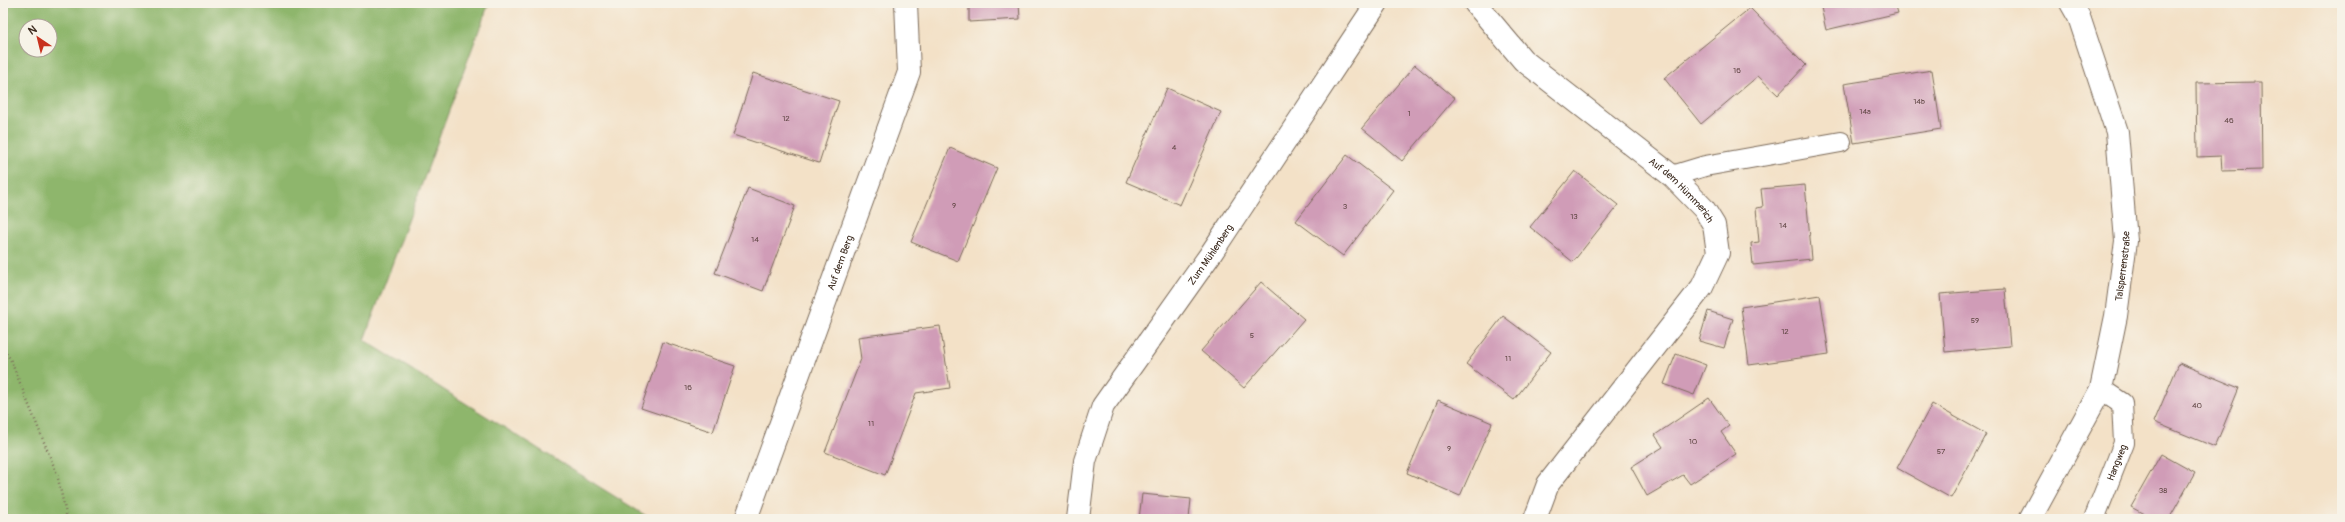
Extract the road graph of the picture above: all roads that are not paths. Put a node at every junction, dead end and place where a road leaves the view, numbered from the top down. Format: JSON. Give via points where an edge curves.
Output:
{"nodes":[{"id":1,"x":906,"y":3,"type":"edge"},
{"id":2,"x":1377,"y":3,"type":"edge"},
{"id":3,"x":1475,"y":3,"type":"edge"},
{"id":4,"x":2071,"y":3,"type":"edge"},
{"id":5,"x":1841,"y":142,"type":"dead end"},
{"id":6,"x":1672,"y":176,"type":"junction"},
{"id":7,"x":2101,"y":389,"type":"junction"},
{"id":8,"x":746,"y":519,"type":"edge"},
{"id":9,"x":1078,"y":519,"type":"edge"},
{"id":10,"x":1535,"y":519,"type":"edge"},
{"id":11,"x":2030,"y":519,"type":"edge"},
{"id":12,"x":2094,"y":519,"type":"edge"}],
"edges":[{"from":1,"to":8,"type":"street","name":"Auf dem Berg","via":[[909,72]]},
{"from":2,"to":9,"type":"street","name":"Zum Mühlenberg","via":[[1210,255],[1104,406],[1085,461]]},
{"from":3,"to":6,"type":"street","name":"Auf dem Hümmerich","via":[[1522,60]]},
{"from":4,"to":7,"type":"street","name":"Talsperrenstraße","via":[[2079,17],[2117,132],[2126,241],[2116,316]]},
{"from":5,"to":6,"type":"lane","via":[[1706,166]]},
{"from":6,"to":10,"type":"street","name":"Auf dem Hümmerich","via":[[1708,214],[1714,225],[1718,253],[1702,287],[1548,484]]},
{"from":7,"to":11,"type":"street","name":"Talsperrenstraße"},
{"from":7,"to":12,"type":"lane","name":"Hangweg","via":[[2122,403],[2124,443]]}]}
